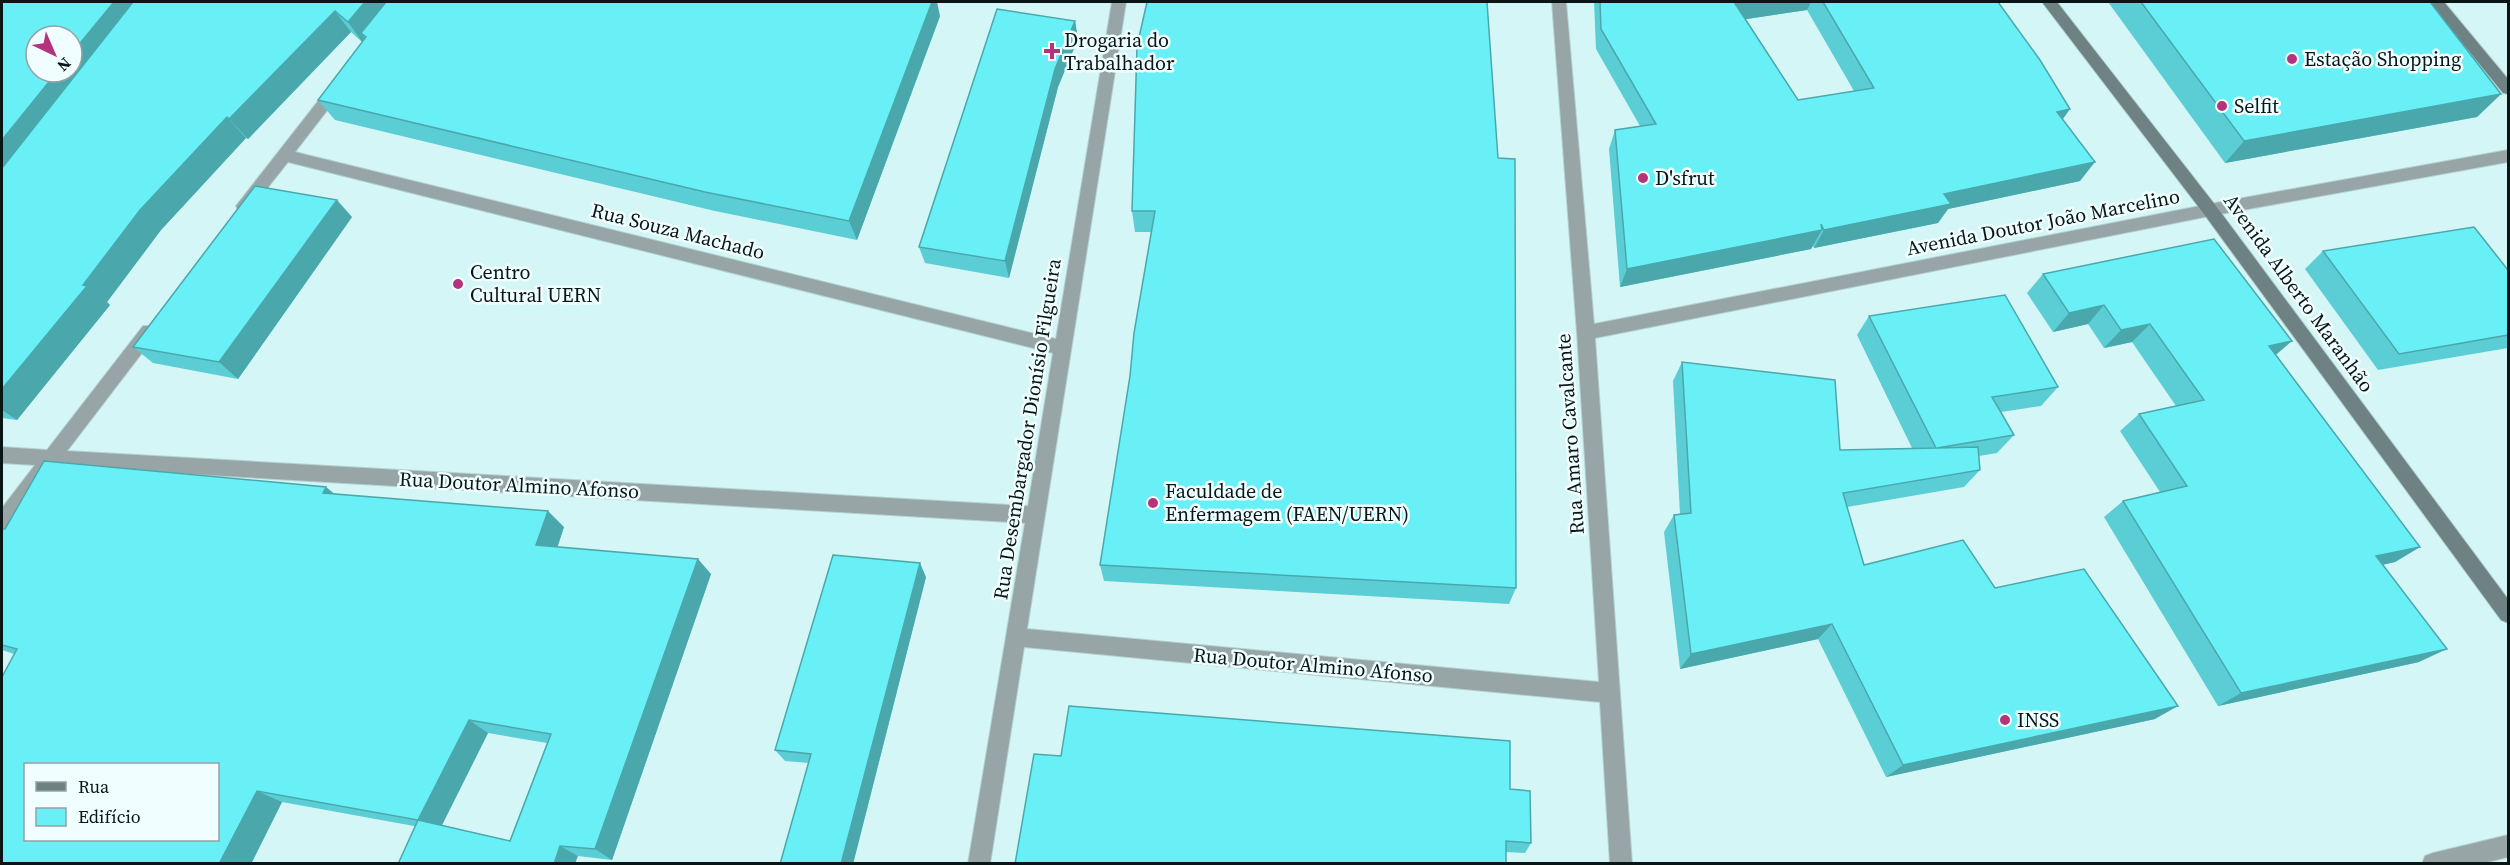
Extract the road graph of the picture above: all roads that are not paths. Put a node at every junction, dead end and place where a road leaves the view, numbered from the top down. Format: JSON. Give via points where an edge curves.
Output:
{"nodes":[{"id":1,"x":1119,"y":2,"type":"edge"},
{"id":2,"x":1559,"y":2,"type":"edge"},
{"id":3,"x":2049,"y":2,"type":"edge"},
{"id":4,"x":2436,"y":2,"type":"edge"},
{"id":5,"x":349,"y":73,"type":"edge"},
{"id":6,"x":2508,"y":89,"type":"edge"},
{"id":7,"x":284,"y":155,"type":"junction"},
{"id":8,"x":2508,"y":156,"type":"edge"},
{"id":9,"x":2210,"y":210,"type":"junction"},
{"id":10,"x":233,"y":221,"type":"edge"},
{"id":11,"x":160,"y":316,"type":"edge"},
{"id":12,"x":1586,"y":333,"type":"junction"},
{"id":13,"x":1063,"y":348,"type":"junction"},
{"id":14,"x":2,"y":455,"type":"edge"},
{"id":15,"x":52,"y":458,"type":"junction"},
{"id":16,"x":1036,"y":514,"type":"junction"},
{"id":17,"x":2,"y":522,"type":"edge"},
{"id":18,"x":2508,"y":614,"type":"edge"},
{"id":19,"x":1017,"y":637,"type":"junction"},
{"id":20,"x":1610,"y":693,"type":"junction"},
{"id":21,"x":2508,"y":846,"type":"edge"},
{"id":22,"x":980,"y":864,"type":"edge"},
{"id":23,"x":1621,"y":864,"type":"edge"},
{"id":24,"x":2433,"y":864,"type":"edge"}],
"edges":[{"from":1,"to":13,"type":"street","name":"Rua Desembargador Dionísio Filgueira"},
{"from":2,"to":12,"type":"street","name":"Rua Amaro Cavalcante"},
{"from":3,"to":9,"type":"main road","name":"Avenida Alberto Maranhão"},
{"from":4,"to":6,"type":"main road"},
{"from":5,"to":7,"type":"street"},
{"from":7,"to":10,"type":"street"},
{"from":7,"to":13,"type":"street","name":"Rua Souza Machado"},
{"from":8,"to":9,"type":"street","name":"Avenida Doutor João Marcelino"},
{"from":9,"to":12,"type":"street","name":"Avenida Doutor João Marcelino"},
{"from":9,"to":18,"type":"main road","name":"Avenida Alberto Maranhão"},
{"from":11,"to":15,"type":"street"},
{"from":12,"to":20,"type":"street","name":"Rua Amaro Cavalcante"},
{"from":13,"to":16,"type":"street","name":"Rua Desembargador Dionísio Filgueira"},
{"from":14,"to":15,"type":"street","name":"Rua Doutor Almino Afonso"},
{"from":15,"to":16,"type":"street","name":"Rua Doutor Almino Afonso"},
{"from":15,"to":17,"type":"street"},
{"from":16,"to":19,"type":"street","name":"Rua Desembargador Dionísio Filgueira"},
{"from":19,"to":20,"type":"street","name":"Rua Doutor Almino Afonso"},
{"from":19,"to":22,"type":"street","name":"Rua Desembargador Dionísio Filgueira"},
{"from":20,"to":23,"type":"street","name":"Rua Amaro Cavalcante"},
{"from":21,"to":24,"type":"street"}]}
